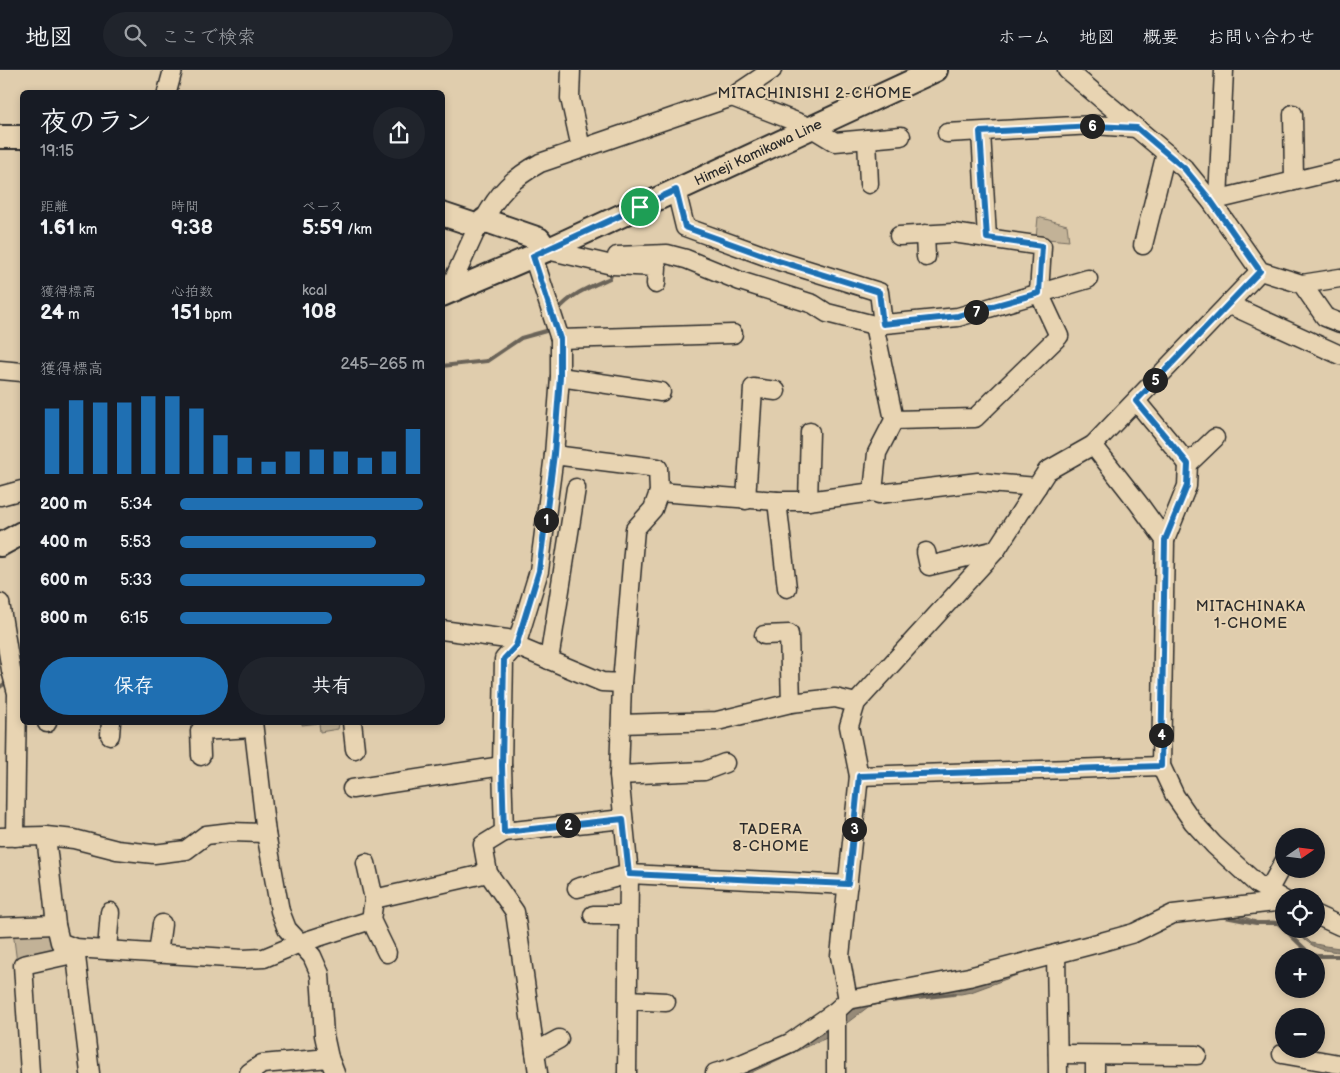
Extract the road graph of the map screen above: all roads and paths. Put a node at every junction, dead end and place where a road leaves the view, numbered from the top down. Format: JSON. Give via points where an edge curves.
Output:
{"nodes":[{"id":1,"x":173,"y":70,"type":"edge"},
{"id":2,"x":571,"y":70,"type":"edge"},
{"id":3,"x":772,"y":70,"type":"edge"},
{"id":4,"x":936,"y":70,"type":"edge"},
{"id":5,"x":1067,"y":70,"type":"edge"},
{"id":6,"x":1224,"y":70,"type":"edge"},
{"id":7,"x":168,"y":90,"type":"edge"},
{"id":8,"x":732,"y":97,"type":"junction"},
{"id":9,"x":1293,"y":114,"type":"dead end"},
{"id":10,"x":812,"y":128,"type":"junction"},
{"id":11,"x":1137,"y":128,"type":"junction"},
{"id":12,"x":980,"y":132,"type":"junction"},
{"id":13,"x":947,"y":133,"type":"dead end"},
{"id":14,"x":901,"y":136,"type":"dead end"},
{"id":15,"x":0,"y":137,"type":"edge"},
{"id":16,"x":20,"y":137,"type":"edge"},
{"id":17,"x":867,"y":139,"type":"junction"},
{"id":18,"x":582,"y":148,"type":"junction"},
{"id":19,"x":1166,"y":153,"type":"junction"},
{"id":20,"x":1340,"y":170,"type":"edge"},
{"id":21,"x":1294,"y":182,"type":"junction"},
{"id":22,"x":869,"y":184,"type":"dead end"},
{"id":23,"x":676,"y":190,"type":"junction"},
{"id":24,"x":1214,"y":201,"type":"junction"},
{"id":25,"x":445,"y":215,"type":"edge"},
{"id":26,"x":481,"y":223,"type":"junction"},
{"id":27,"x":925,"y":234,"type":"junction"},
{"id":28,"x":899,"y":236,"type":"dead end"},
{"id":29,"x":987,"y":238,"type":"junction"},
{"id":30,"x":1143,"y":245,"type":"dead end"},
{"id":31,"x":540,"y":253,"type":"junction"},
{"id":32,"x":617,"y":256,"type":"dead end"},
{"id":33,"x":926,"y":256,"type":"dead end"},
{"id":34,"x":1260,"y":271,"type":"junction"},
{"id":35,"x":1340,"y":278,"type":"edge"},
{"id":36,"x":1088,"y":279,"type":"dead end"},
{"id":37,"x":656,"y":284,"type":"dead end"},
{"id":38,"x":1302,"y":284,"type":"junction"},
{"id":39,"x":1039,"y":293,"type":"junction"},
{"id":40,"x":445,"y":295,"type":"edge"},
{"id":41,"x":1228,"y":304,"type":"junction"},
{"id":42,"x":1340,"y":323,"type":"edge"},
{"id":43,"x":878,"y":324,"type":"junction"},
{"id":44,"x":733,"y":334,"type":"dead end"},
{"id":45,"x":560,"y":339,"type":"junction"},
{"id":46,"x":1340,"y":355,"type":"edge"},
{"id":47,"x":0,"y":370,"type":"edge"},
{"id":48,"x":20,"y":372,"type":"edge"},
{"id":49,"x":560,"y":377,"type":"junction"},
{"id":50,"x":776,"y":391,"type":"dead end"},
{"id":51,"x":661,"y":392,"type":"dead end"},
{"id":52,"x":1136,"y":401,"type":"junction"},
{"id":53,"x":894,"y":420,"type":"junction"},
{"id":54,"x":810,"y":432,"type":"dead end"},
{"id":55,"x":1215,"y":438,"type":"dead end"},
{"id":56,"x":1093,"y":446,"type":"junction"},
{"id":57,"x":554,"y":454,"type":"junction"},
{"id":58,"x":1188,"y":464,"type":"junction"},
{"id":59,"x":1037,"y":487,"type":"junction"},
{"id":60,"x":576,"y":488,"type":"dead end"},
{"id":61,"x":20,"y":491,"type":"edge"},
{"id":62,"x":659,"y":492,"type":"junction"},
{"id":63,"x":873,"y":492,"type":"junction"},
{"id":64,"x":0,"y":496,"type":"edge"},
{"id":65,"x":746,"y":500,"type":"junction"},
{"id":66,"x":777,"y":501,"type":"junction"},
{"id":67,"x":808,"y":501,"type":"junction"},
{"id":68,"x":20,"y":533,"type":"edge"},
{"id":69,"x":1165,"y":540,"type":"junction"},
{"id":70,"x":0,"y":545,"type":"edge"},
{"id":71,"x":996,"y":550,"type":"junction"},
{"id":72,"x":926,"y":552,"type":"dead end"},
{"id":73,"x":787,"y":588,"type":"dead end"},
{"id":74,"x":0,"y":603,"type":"edge"},
{"id":75,"x":445,"y":630,"type":"edge"},
{"id":76,"x":764,"y":635,"type":"dead end"},
{"id":77,"x":516,"y":646,"type":"junction"},
{"id":78,"x":549,"y":660,"type":"junction"},
{"id":79,"x":622,"y":683,"type":"junction"},
{"id":80,"x":11,"y":684,"type":"edge"},
{"id":81,"x":856,"y":702,"type":"junction"},
{"id":82,"x":791,"y":703,"type":"junction"},
{"id":83,"x":621,"y":724,"type":"junction"},
{"id":84,"x":253,"y":725,"type":"edge"},
{"id":85,"x":352,"y":725,"type":"edge"},
{"id":86,"x":355,"y":749,"type":"dead end"},
{"id":87,"x":201,"y":756,"type":"dead end"},
{"id":88,"x":725,"y":763,"type":"dead end"},
{"id":89,"x":502,"y":766,"type":"junction"},
{"id":90,"x":1161,"y":766,"type":"junction"},
{"id":91,"x":619,"y":775,"type":"junction"},
{"id":92,"x":859,"y":776,"type":"junction"},
{"id":93,"x":352,"y":789,"type":"dead end"},
{"id":94,"x":623,"y":819,"type":"junction"},
{"id":95,"x":504,"y":832,"type":"junction"},
{"id":96,"x":266,"y":833,"type":"junction"},
{"id":97,"x":46,"y":836,"type":"junction"},
{"id":98,"x":7,"y":837,"type":"edge"},
{"id":99,"x":366,"y":863,"type":"dead end"},
{"id":100,"x":488,"y":872,"type":"junction"},
{"id":101,"x":629,"y":874,"type":"junction"},
{"id":102,"x":1275,"y":878,"type":"edge"},
{"id":103,"x":848,"y":884,"type":"junction"},
{"id":104,"x":577,"y":888,"type":"dead end"},
{"id":105,"x":1268,"y":891,"type":"junction"},
{"id":106,"x":1275,"y":895,"type":"edge"},
{"id":107,"x":374,"y":899,"type":"junction"},
{"id":108,"x":1275,"y":902,"type":"edge"},
{"id":109,"x":110,"y":912,"type":"dead end"},
{"id":110,"x":593,"y":915,"type":"dead end"},
{"id":111,"x":628,"y":915,"type":"junction"},
{"id":112,"x":371,"y":920,"type":"junction"},
{"id":113,"x":1325,"y":920,"type":"edge"},
{"id":114,"x":162,"y":924,"type":"dead end"},
{"id":115,"x":56,"y":925,"type":"junction"},
{"id":116,"x":1340,"y":926,"type":"edge"},
{"id":117,"x":0,"y":927,"type":"edge"},
{"id":118,"x":300,"y":943,"type":"junction"},
{"id":119,"x":75,"y":948,"type":"junction"},
{"id":120,"x":107,"y":950,"type":"junction"},
{"id":121,"x":387,"y":953,"type":"dead end"},
{"id":122,"x":158,"y":954,"type":"junction"},
{"id":123,"x":1057,"y":959,"type":"junction"},
{"id":124,"x":628,"y":1000,"type":"junction"},
{"id":125,"x":666,"y":1002,"type":"dead end"},
{"id":126,"x":842,"y":1006,"type":"junction"},
{"id":127,"x":559,"y":1039,"type":"dead end"},
{"id":128,"x":535,"y":1052,"type":"junction"},
{"id":129,"x":1058,"y":1054,"type":"junction"},
{"id":130,"x":1095,"y":1054,"type":"junction"},
{"id":131,"x":1197,"y":1055,"type":"dead end"},
{"id":132,"x":1301,"y":1058,"type":"edge"},
{"id":133,"x":332,"y":1066,"type":"edge"},
{"id":134,"x":1338,"y":1066,"type":"edge"},
{"id":135,"x":30,"y":1073,"type":"edge"},
{"id":136,"x":90,"y":1073,"type":"edge"},
{"id":137,"x":249,"y":1073,"type":"edge"},
{"id":138,"x":538,"y":1073,"type":"edge"},
{"id":139,"x":627,"y":1073,"type":"edge"},
{"id":140,"x":715,"y":1073,"type":"edge"},
{"id":141,"x":836,"y":1073,"type":"edge"},
{"id":142,"x":1058,"y":1073,"type":"edge"},
{"id":143,"x":1095,"y":1073,"type":"edge"}],
"edges":[{"from":1,"to":7,"type":"street"},
{"from":2,"to":18,"type":"street","via":[[570,98]]},
{"from":3,"to":8,"type":"street"},
{"from":4,"to":10,"type":"main road","name":"Himeji Kamikawa Line"},
{"from":5,"to":11,"type":"street"},
{"from":6,"to":24,"type":"street"},
{"from":8,"to":10,"type":"street"},
{"from":8,"to":18,"type":"street"},
{"from":9,"to":21,"type":"street"},
{"from":10,"to":17,"type":"street","via":[[835,142]]},
{"from":10,"to":23,"type":"main road","name":"Himeji Kamikawa Line"},
{"from":11,"to":12,"type":"street","via":[[1094,126]]},
{"from":11,"to":19,"type":"street"},
{"from":12,"to":13,"type":"street"},
{"from":12,"to":29,"type":"street"},
{"from":14,"to":17,"type":"street"},
{"from":15,"to":16,"type":"main road"},
{"from":17,"to":22,"type":"street"},
{"from":18,"to":26,"type":"street","via":[[520,174],[504,189]]},
{"from":19,"to":24,"type":"street"},
{"from":19,"to":30,"type":"street"},
{"from":20,"to":21,"type":"street"},
{"from":21,"to":24,"type":"street"},
{"from":23,"to":31,"type":"main road","name":"Himeji Kamikawa Line"},
{"from":23,"to":43,"type":"street","via":[[685,227],[879,292]]},
{"from":24,"to":34,"type":"street"},
{"from":25,"to":26,"type":"main road"},
{"from":26,"to":31,"type":"main road","via":[[539,239]]},
{"from":26,"to":40,"type":"street"},
{"from":27,"to":28,"type":"street"},
{"from":27,"to":29,"type":"street","via":[[953,233]]},
{"from":27,"to":33,"type":"street"},
{"from":29,"to":39,"type":"street","via":[[1042,246]]},
{"from":31,"to":37,"type":"street","via":[[612,265],[657,267]]},
{"from":31,"to":40,"type":"main road","name":"Himeji Kamikawa Line"},
{"from":31,"to":45,"type":"street"},
{"from":32,"to":43,"type":"street","via":[[667,254],[813,304],[827,313]]},
{"from":34,"to":38,"type":"street"},
{"from":34,"to":41,"type":"street"},
{"from":35,"to":38,"type":"street"},
{"from":36,"to":39,"type":"street"},
{"from":38,"to":42,"type":"street","via":[[1325,317]]},
{"from":39,"to":43,"type":"street","via":[[958,316]]},
{"from":39,"to":53,"type":"street","via":[[1059,336],[975,418]]},
{"from":41,"to":46,"type":"street"},
{"from":41,"to":52,"type":"street"},
{"from":43,"to":53,"type":"street"},
{"from":44,"to":45,"type":"street"},
{"from":45,"to":49,"type":"street"},
{"from":47,"to":48,"type":"street"},
{"from":49,"to":51,"type":"street"},
{"from":49,"to":57,"type":"street"},
{"from":50,"to":65,"type":"street","via":[[753,388]]},
{"from":52,"to":56,"type":"street"},
{"from":52,"to":58,"type":"street"},
{"from":53,"to":63,"type":"street","via":[[877,453]]},
{"from":54,"to":67,"type":"street"},
{"from":55,"to":58,"type":"street"},
{"from":56,"to":59,"type":"street","via":[[1047,471]]},
{"from":56,"to":69,"type":"street"},
{"from":57,"to":62,"type":"street","via":[[658,468]]},
{"from":57,"to":77,"type":"street","via":[[539,571]]},
{"from":58,"to":69,"type":"street","via":[[1187,486]]},
{"from":59,"to":63,"type":"street","via":[[978,482],[879,494]]},
{"from":59,"to":71,"type":"street"},
{"from":60,"to":78,"type":"street","via":[[577,529],[566,597]]},
{"from":61,"to":64,"type":"street"},
{"from":62,"to":65,"type":"street"},
{"from":62,"to":79,"type":"street","via":[[653,509],[635,529]]},
{"from":63,"to":67,"type":"street"},
{"from":65,"to":66,"type":"street"},
{"from":66,"to":67,"type":"street"},
{"from":66,"to":73,"type":"street"},
{"from":68,"to":70,"type":"main road"},
{"from":69,"to":90,"type":"street"},
{"from":71,"to":72,"type":"street","via":[[929,566]]},
{"from":71,"to":81,"type":"street"},
{"from":74,"to":80,"type":"street"},
{"from":75,"to":77,"type":"street","via":[[507,638]]},
{"from":76,"to":82,"type":"street","via":[[789,634]]},
{"from":77,"to":78,"type":"street"},
{"from":77,"to":89,"type":"street","via":[[504,659]]},
{"from":78,"to":79,"type":"street","via":[[602,682]]},
{"from":79,"to":83,"type":"street"},
{"from":80,"to":98,"type":"street"},
{"from":81,"to":82,"type":"street","via":[[835,698]]},
{"from":81,"to":92,"type":"street","via":[[848,726]]},
{"from":82,"to":83,"type":"street","via":[[717,720]]},
{"from":83,"to":91,"type":"street"},
{"from":84,"to":87,"type":"street","via":[[200,731]]},
{"from":84,"to":96,"type":"street"},
{"from":85,"to":86,"type":"street"},
{"from":88,"to":91,"type":"street","via":[[705,778]]},
{"from":89,"to":93,"type":"street"},
{"from":89,"to":95,"type":"street"},
{"from":90,"to":92,"type":"street"},
{"from":90,"to":105,"type":"street","via":[[1175,796],[1193,822],[1214,845]]},
{"from":91,"to":94,"type":"street"},
{"from":92,"to":103,"type":"street"},
{"from":94,"to":95,"type":"street"},
{"from":94,"to":101,"type":"street"},
{"from":95,"to":100,"type":"street","via":[[483,845]]},
{"from":96,"to":97,"type":"street","via":[[231,832],[206,836],[186,850],[154,854]]},
{"from":96,"to":118,"type":"street","via":[[280,911],[287,929]]},
{"from":97,"to":98,"type":"street"},
{"from":97,"to":115,"type":"street"},
{"from":99,"to":107,"type":"street"},
{"from":100,"to":107,"type":"street"},
{"from":100,"to":128,"type":"street","via":[[515,912]]},
{"from":101,"to":103,"type":"street"},
{"from":101,"to":104,"type":"street"},
{"from":101,"to":111,"type":"street"},
{"from":102,"to":105,"type":"street"},
{"from":103,"to":126,"type":"street","via":[[840,956]]},
{"from":105,"to":106,"type":"street"},
{"from":107,"to":112,"type":"street"},
{"from":108,"to":123,"type":"street","via":[[1173,914],[1134,933]]},
{"from":109,"to":120,"type":"street"},
{"from":110,"to":111,"type":"street"},
{"from":111,"to":124,"type":"street"},
{"from":112,"to":118,"type":"street"},
{"from":112,"to":121,"type":"street"},
{"from":113,"to":116,"type":"street"},
{"from":114,"to":122,"type":"street"},
{"from":115,"to":117,"type":"street"},
{"from":115,"to":119,"type":"street","via":[[60,942]]},
{"from":118,"to":122,"type":"street","via":[[264,958]]},
{"from":118,"to":133,"type":"street","via":[[312,956],[320,974],[324,1034]]},
{"from":119,"to":120,"type":"street"},
{"from":119,"to":135,"type":"street","via":[[68,955],[23,965]]},
{"from":119,"to":136,"type":"street"},
{"from":120,"to":122,"type":"street"},
{"from":123,"to":126,"type":"street"},
{"from":123,"to":129,"type":"street"},
{"from":124,"to":125,"type":"street"},
{"from":124,"to":139,"type":"street"},
{"from":126,"to":140,"type":"street","via":[[790,1043]]},
{"from":126,"to":141,"type":"street","via":[[836,1035]]},
{"from":127,"to":128,"type":"street"},
{"from":128,"to":138,"type":"street"},
{"from":129,"to":130,"type":"street"},
{"from":129,"to":142,"type":"street"},
{"from":130,"to":131,"type":"street"},
{"from":130,"to":143,"type":"street"},
{"from":132,"to":134,"type":"street"},
{"from":133,"to":137,"type":"street","via":[[262,1064]]}]}
